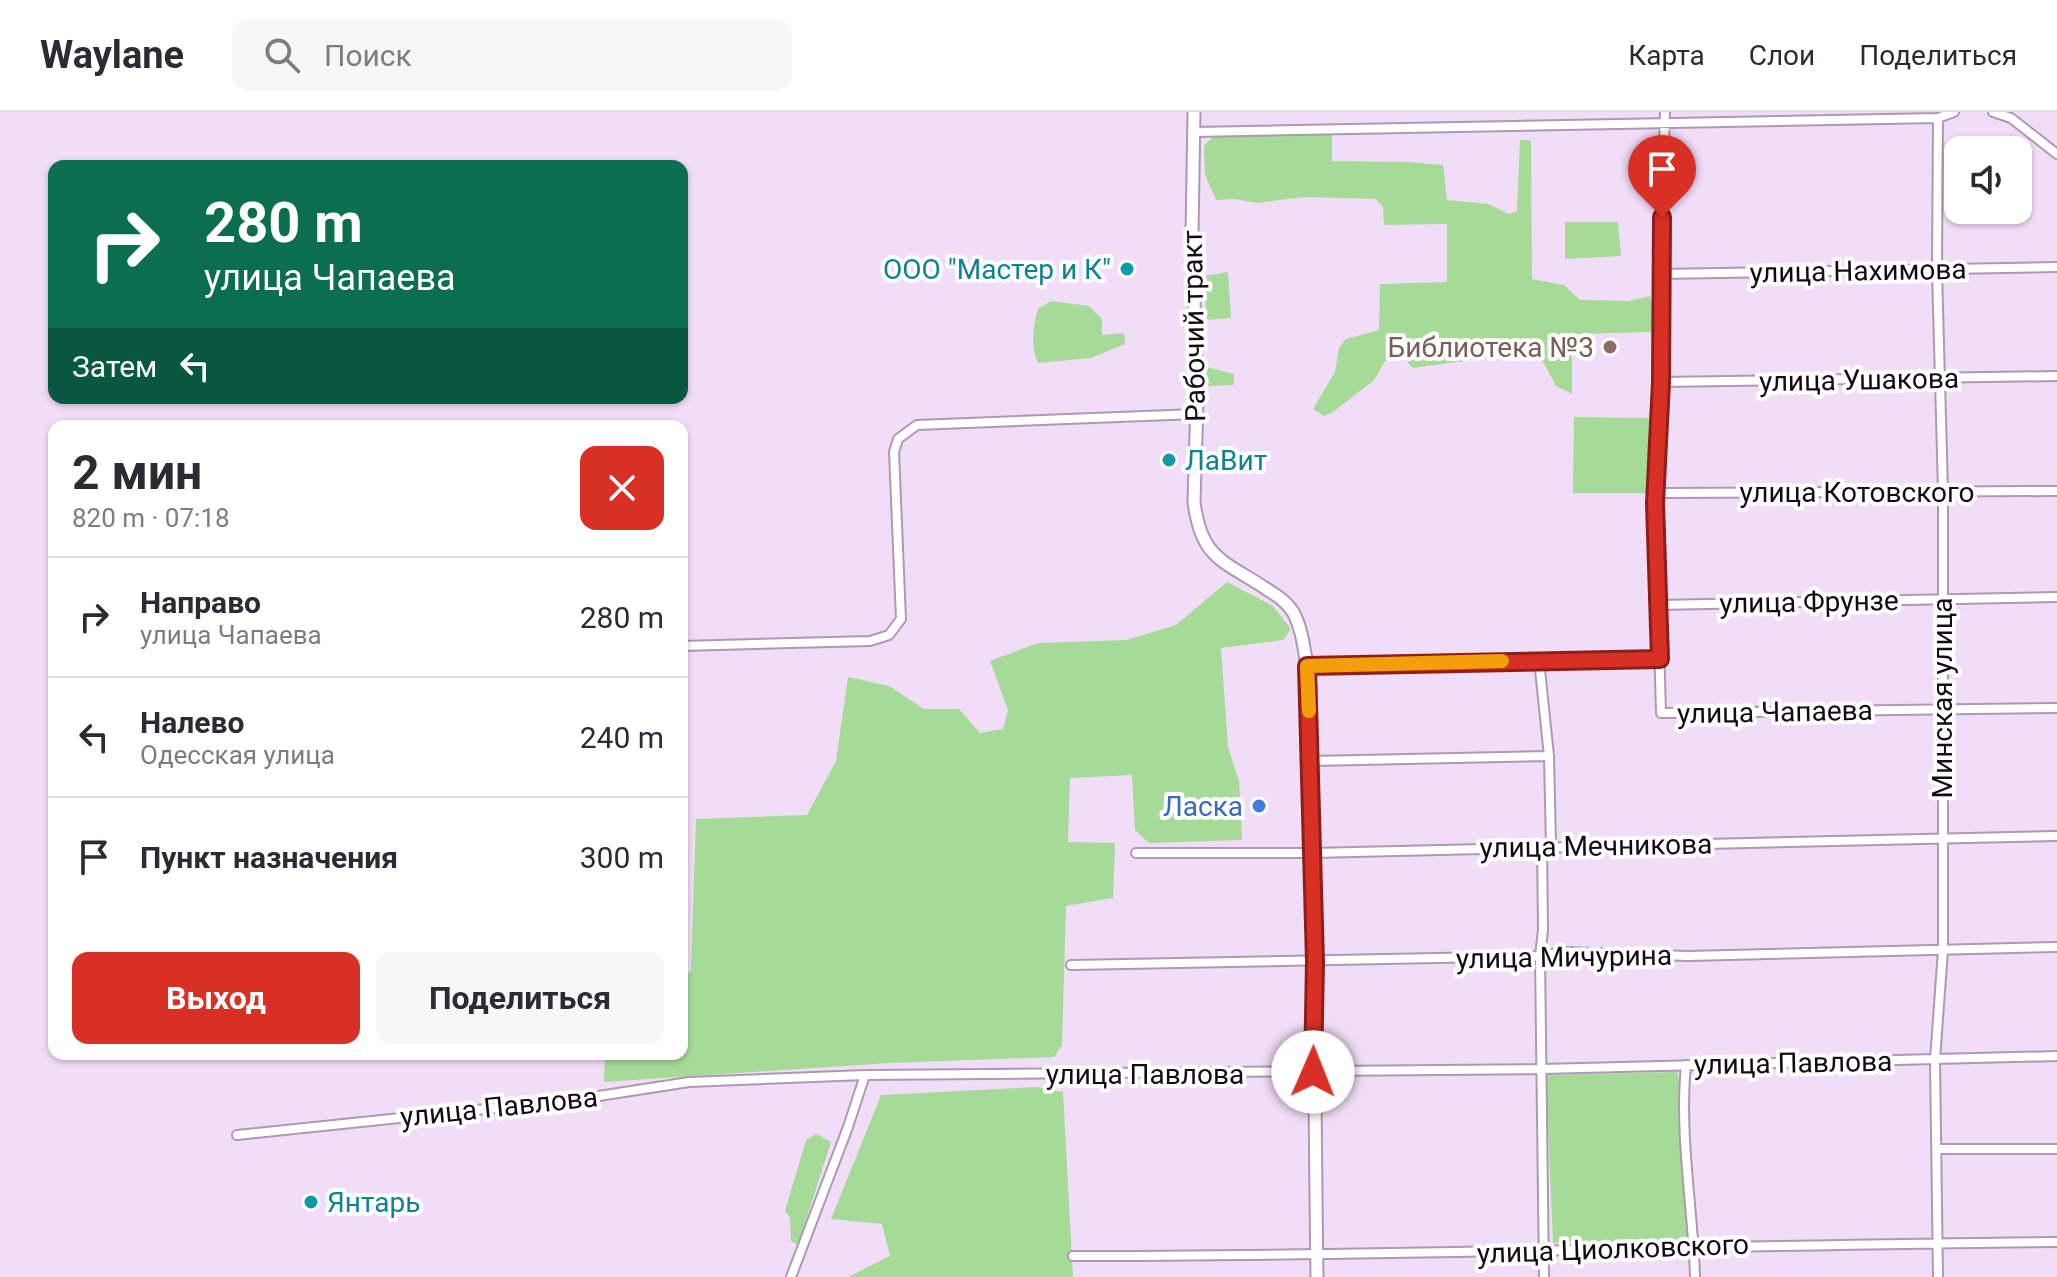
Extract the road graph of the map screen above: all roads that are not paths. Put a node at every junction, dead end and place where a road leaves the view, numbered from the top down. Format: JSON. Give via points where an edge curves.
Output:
{"nodes":[{"id":1,"x":1194,"y":112,"type":"edge"},
{"id":2,"x":1954,"y":112,"type":"edge"},
{"id":3,"x":1993,"y":112,"type":"edge"},
{"id":4,"x":1665,"y":117,"type":"edge"},
{"id":5,"x":1938,"y":118,"type":"junction"},
{"id":6,"x":1194,"y":132,"type":"junction"},
{"id":7,"x":2057,"y":154,"type":"edge"},
{"id":8,"x":2057,"y":267,"type":"edge"},
{"id":9,"x":1937,"y":270,"type":"junction"},
{"id":10,"x":1660,"y":274,"type":"junction"},
{"id":11,"x":2057,"y":376,"type":"edge"},
{"id":12,"x":1940,"y":379,"type":"junction"},
{"id":13,"x":1661,"y":382,"type":"junction"},
{"id":14,"x":1196,"y":414,"type":"junction"},
{"id":15,"x":2057,"y":491,"type":"edge"},
{"id":16,"x":1943,"y":492,"type":"junction"},
{"id":17,"x":1657,"y":493,"type":"junction"},
{"id":18,"x":2057,"y":597,"type":"edge"},
{"id":19,"x":1942,"y":600,"type":"junction"},
{"id":20,"x":1658,"y":605,"type":"junction"},
{"id":21,"x":688,"y":646,"type":"edge"},
{"id":22,"x":1660,"y":659,"type":"junction"},
{"id":23,"x":1539,"y":660,"type":"junction"},
{"id":24,"x":1307,"y":666,"type":"junction"},
{"id":25,"x":2057,"y":708,"type":"edge"},
{"id":26,"x":1942,"y":709,"type":"junction"},
{"id":27,"x":1549,"y":756,"type":"junction"},
{"id":28,"x":1311,"y":761,"type":"junction"},
{"id":29,"x":2057,"y":836,"type":"edge"},
{"id":30,"x":1943,"y":840,"type":"junction"},
{"id":31,"x":1547,"y":846,"type":"junction"},
{"id":32,"x":1136,"y":853,"type":"dead end"},
{"id":33,"x":1312,"y":853,"type":"junction"},
{"id":34,"x":2057,"y":947,"type":"edge"},
{"id":35,"x":1943,"y":950,"type":"junction"},
{"id":36,"x":1540,"y":956,"type":"junction"},
{"id":37,"x":1315,"y":962,"type":"junction"},
{"id":38,"x":1071,"y":965,"type":"dead end"},
{"id":39,"x":2057,"y":1056,"type":"edge"},
{"id":40,"x":1935,"y":1060,"type":"junction"},
{"id":41,"x":1686,"y":1065,"type":"junction"},
{"id":42,"x":1542,"y":1069,"type":"junction"},
{"id":43,"x":1313,"y":1072,"type":"junction"},
{"id":44,"x":865,"y":1075,"type":"junction"},
{"id":45,"x":237,"y":1135,"type":"dead end"},
{"id":46,"x":1937,"y":1149,"type":"junction"},
{"id":47,"x":2057,"y":1149,"type":"edge"},
{"id":48,"x":2057,"y":1242,"type":"edge"},
{"id":49,"x":1937,"y":1243,"type":"junction"},
{"id":50,"x":1694,"y":1246,"type":"junction"},
{"id":51,"x":1544,"y":1252,"type":"junction"},
{"id":52,"x":1073,"y":1256,"type":"dead end"},
{"id":53,"x":1317,"y":1256,"type":"junction"},
{"id":54,"x":791,"y":1277,"type":"edge"},
{"id":55,"x":1317,"y":1277,"type":"edge"},
{"id":56,"x":1544,"y":1277,"type":"edge"},
{"id":57,"x":1695,"y":1277,"type":"edge"},
{"id":58,"x":1938,"y":1277,"type":"edge"}],
"edges":[{"from":1,"to":6,"type":"street","name":"Рабочий тракт"},
{"from":2,"to":5,"type":"street"},
{"from":3,"to":7,"type":"street","via":[[2011,118]]},
{"from":4,"to":5,"type":"street"},
{"from":4,"to":6,"type":"street"},
{"from":4,"to":10,"type":"street"},
{"from":5,"to":9,"type":"street","name":"Минская улица"},
{"from":6,"to":14,"type":"street","name":"Рабочий тракт"},
{"from":8,"to":9,"type":"street","name":"улица Нахимова"},
{"from":9,"to":10,"type":"street","name":"улица Нахимова"},
{"from":9,"to":12,"type":"street","name":"Минская улица"},
{"from":10,"to":13,"type":"street"},
{"from":11,"to":12,"type":"street","name":"улица Ушакова"},
{"from":12,"to":13,"type":"street","name":"улица Ушакова"},
{"from":12,"to":16,"type":"street","name":"Минская улица"},
{"from":13,"to":17,"type":"street"},
{"from":14,"to":21,"type":"street","via":[[917,425],[898,439],[894,452],[901,619],[889,635],[870,641]]},
{"from":14,"to":24,"type":"street","name":"Рабочий тракт","via":[[1194,502],[1202,538],[1214,555],[1282,598],[1300,631]]},
{"from":15,"to":16,"type":"street","name":"улица Котовского"},
{"from":16,"to":17,"type":"street","name":"улица Котовского"},
{"from":16,"to":19,"type":"street","name":"Минская улица"},
{"from":17,"to":20,"type":"street"},
{"from":18,"to":19,"type":"street","name":"улица Фрунзе"},
{"from":19,"to":20,"type":"street","name":"улица Фрунзе"},
{"from":19,"to":26,"type":"street","name":"Минская улица"},
{"from":20,"to":22,"type":"street"},
{"from":22,"to":23,"type":"street","name":"улица Чапаева"},
{"from":22,"to":26,"type":"street","name":"улица Чапаева","via":[[1661,713]]},
{"from":23,"to":24,"type":"street","name":"улица Чапаева"},
{"from":23,"to":27,"type":"street"},
{"from":24,"to":28,"type":"street"},
{"from":25,"to":26,"type":"street","name":"улица Чапаева"},
{"from":26,"to":30,"type":"street","name":"Минская улица"},
{"from":27,"to":28,"type":"street"},
{"from":27,"to":31,"type":"street"},
{"from":28,"to":33,"type":"street"},
{"from":29,"to":30,"type":"street","name":"улица Мечникова"},
{"from":30,"to":31,"type":"street","name":"улица Мечникова"},
{"from":30,"to":35,"type":"street","name":"Минская улица"},
{"from":31,"to":33,"type":"street","name":"улица Мечникова"},
{"from":31,"to":36,"type":"street"},
{"from":32,"to":33,"type":"street","name":"улица Мечникова"},
{"from":33,"to":37,"type":"street"},
{"from":34,"to":35,"type":"street","name":"улица Мичурина"},
{"from":35,"to":36,"type":"street","name":"улица Мичурина"},
{"from":35,"to":40,"type":"street","name":"Минская улица"},
{"from":36,"to":37,"type":"street","name":"улица Мичурина"},
{"from":36,"to":42,"type":"street"},
{"from":37,"to":38,"type":"street","name":"улица Мичурина"},
{"from":37,"to":43,"type":"street"},
{"from":39,"to":40,"type":"street","name":"улица Павлова"},
{"from":40,"to":41,"type":"street","name":"улица Павлова"},
{"from":40,"to":46,"type":"street","name":"Минская улица"},
{"from":41,"to":42,"type":"street","name":"улица Павлова"},
{"from":41,"to":50,"type":"street"},
{"from":42,"to":43,"type":"street","name":"улица Павлова"},
{"from":42,"to":51,"type":"street"},
{"from":43,"to":44,"type":"street","name":"улица Павлова"},
{"from":43,"to":53,"type":"street"},
{"from":44,"to":45,"type":"street","name":"улица Павлова","via":[[689,1082],[573,1100]]},
{"from":44,"to":54,"type":"street"},
{"from":46,"to":47,"type":"street"},
{"from":46,"to":49,"type":"street","name":"Минская улица"},
{"from":48,"to":49,"type":"street","name":"улица Циолковского"},
{"from":49,"to":50,"type":"street","name":"улица Циолковского"},
{"from":49,"to":58,"type":"street","name":"Минская улица"},
{"from":50,"to":51,"type":"street","name":"улица Циолковского"},
{"from":50,"to":57,"type":"street"},
{"from":51,"to":53,"type":"street","name":"улица Циолковского"},
{"from":51,"to":56,"type":"street"},
{"from":52,"to":53,"type":"street","name":"улица Циолковского"},
{"from":53,"to":55,"type":"street"}]}
